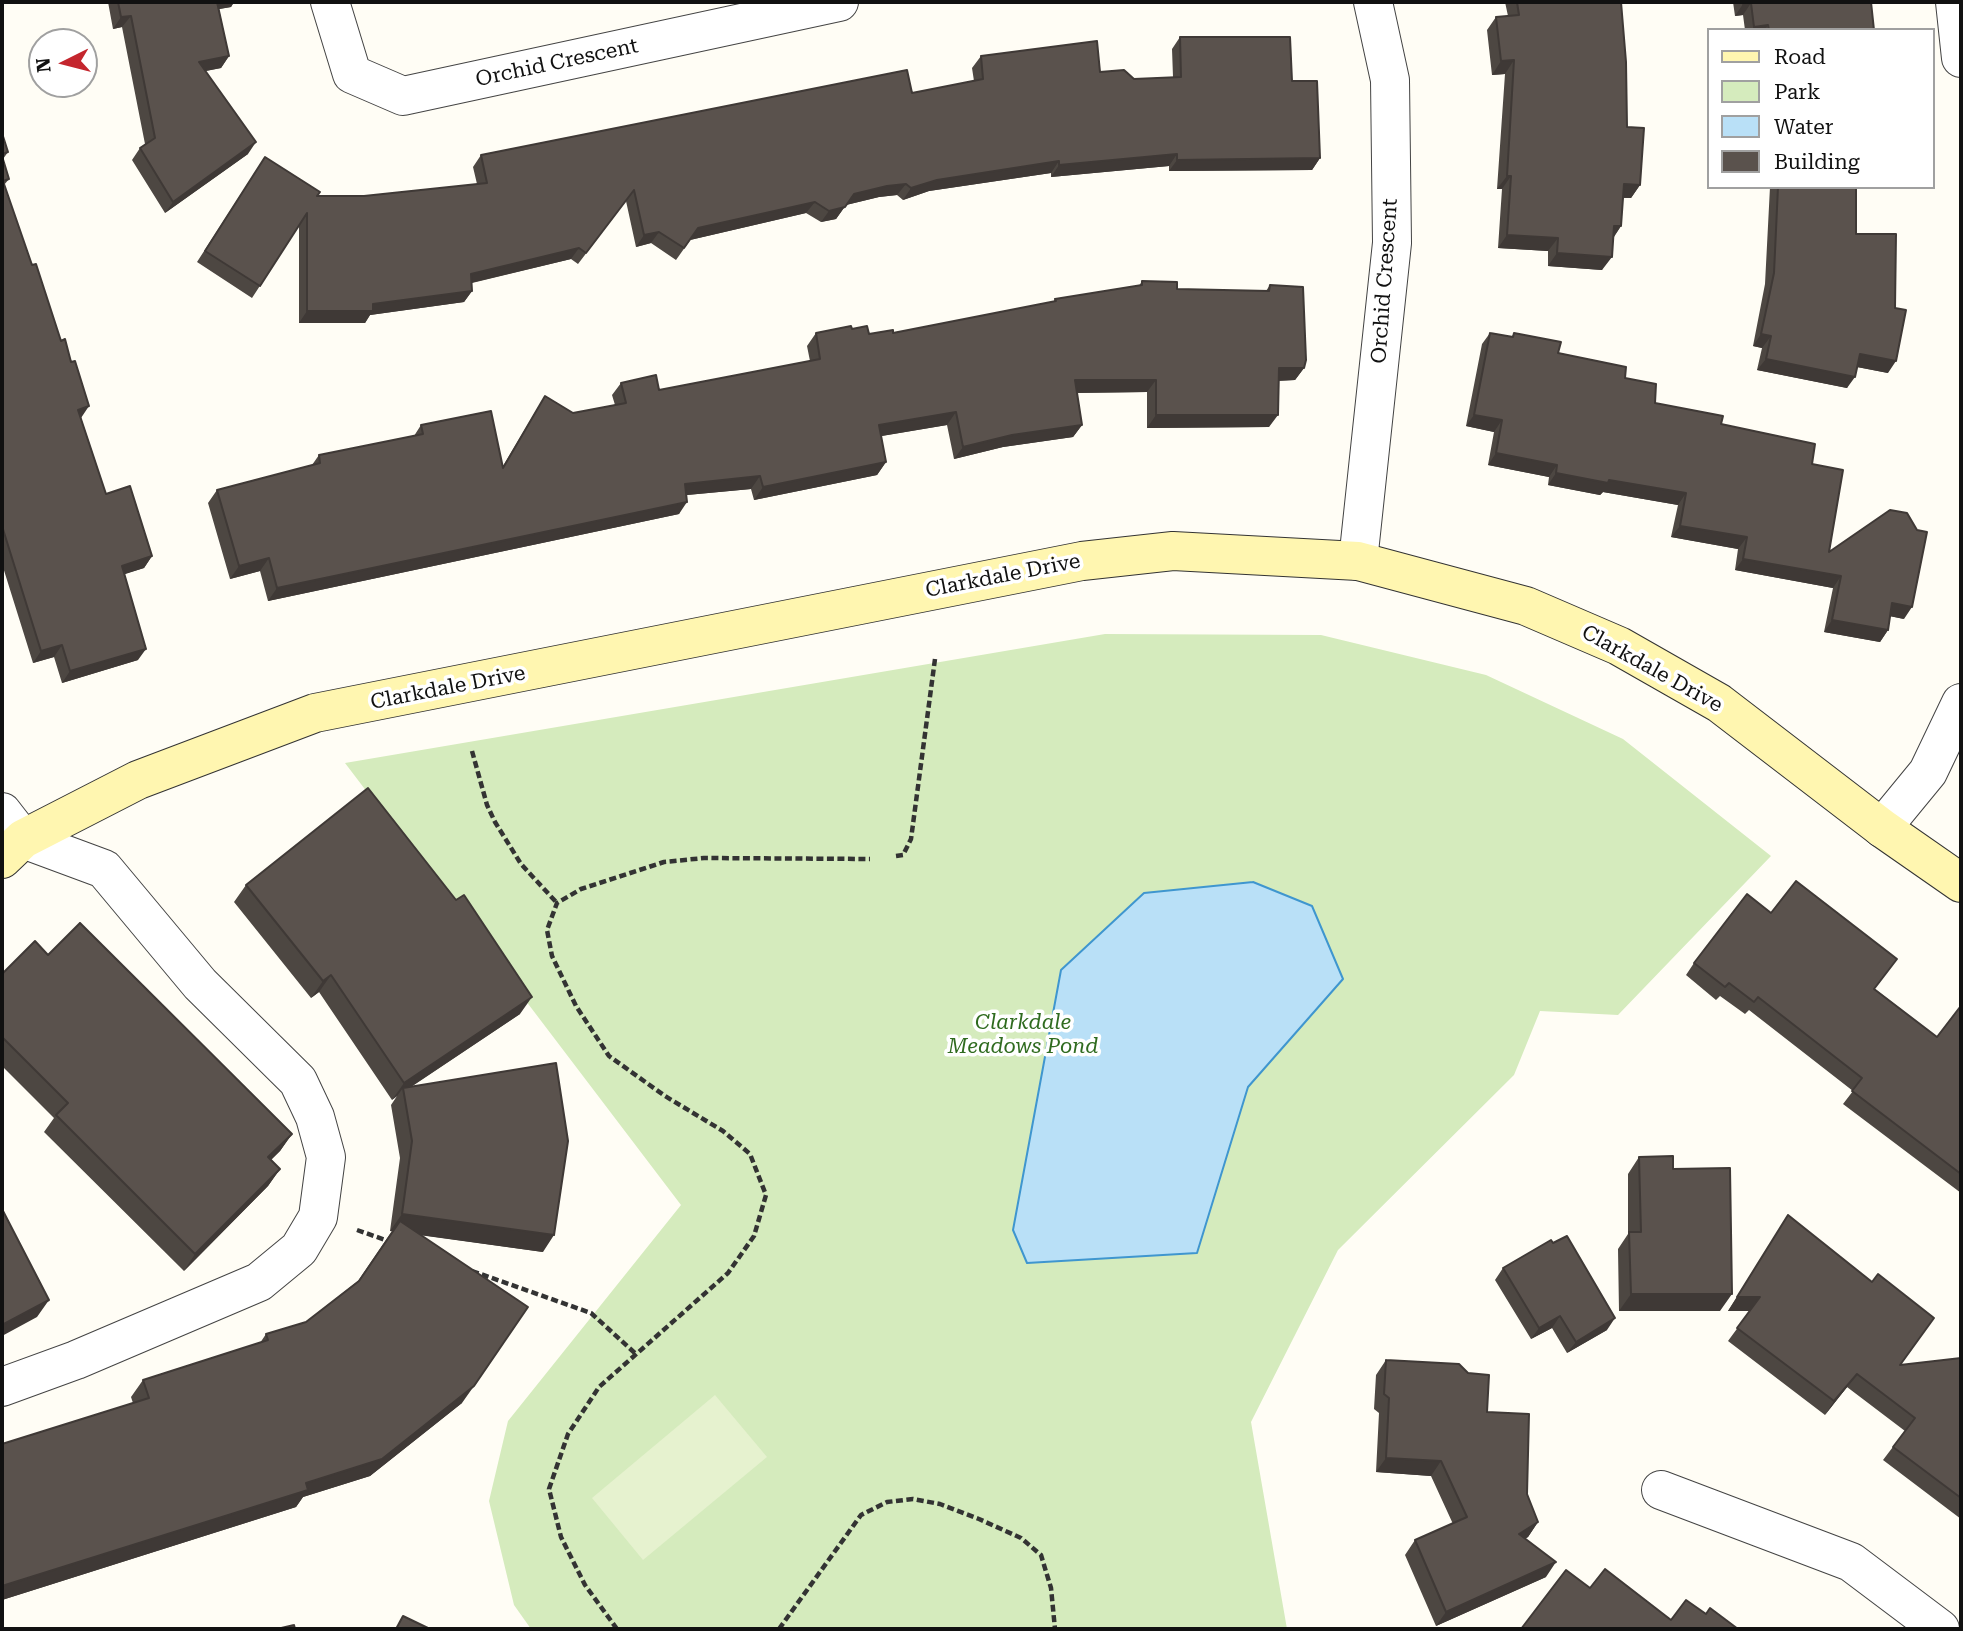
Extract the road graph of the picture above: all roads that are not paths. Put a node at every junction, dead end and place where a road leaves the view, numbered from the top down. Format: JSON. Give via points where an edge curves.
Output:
{"nodes":[{"id":1,"x":330,"y":2,"type":"edge"},
{"id":2,"x":839,"y":2,"type":"edge"},
{"id":3,"x":1373,"y":2,"type":"edge"},
{"id":4,"x":1955,"y":2,"type":"edge"},
{"id":5,"x":1961,"y":58,"type":"edge"},
{"id":6,"x":1358,"y":561,"type":"junction"},
{"id":7,"x":1961,"y":703,"type":"edge"},
{"id":8,"x":1882,"y":828,"type":"junction"},
{"id":9,"x":9,"y":837,"type":"edge"},
{"id":10,"x":1961,"y":883,"type":"edge"},
{"id":11,"x":2,"y":1387,"type":"edge"},
{"id":12,"x":1661,"y":1490,"type":"dead end"},
{"id":13,"x":1940,"y":1629,"type":"edge"}],
"edges":[{"from":1,"to":2,"type":"street","name":"Orchid Crescent","via":[[352,74],[403,96]]},
{"from":3,"to":6,"type":"street","name":"Orchid Crescent","via":[[1390,80],[1392,243]]},
{"from":4,"to":5,"type":"street"},
{"from":6,"to":8,"type":"street","name":"Clarkdale Drive","via":[[1526,606],[1619,646],[1719,703]]},
{"from":6,"to":9,"type":"street","name":"Clarkdale Drive","via":[[1173,551],[1082,561],[315,713],[138,780]]},
{"from":7,"to":8,"type":"street","via":[[1928,772]]},
{"from":8,"to":10,"type":"street","name":"Clarkdale Drive"},
{"from":9,"to":11,"type":"street","via":[[104,869],[200,984],[298,1081],[315,1117],[326,1157],[318,1217],[299,1249],[259,1282]]},
{"from":12,"to":13,"type":"street","via":[[1851,1562]]}]}
